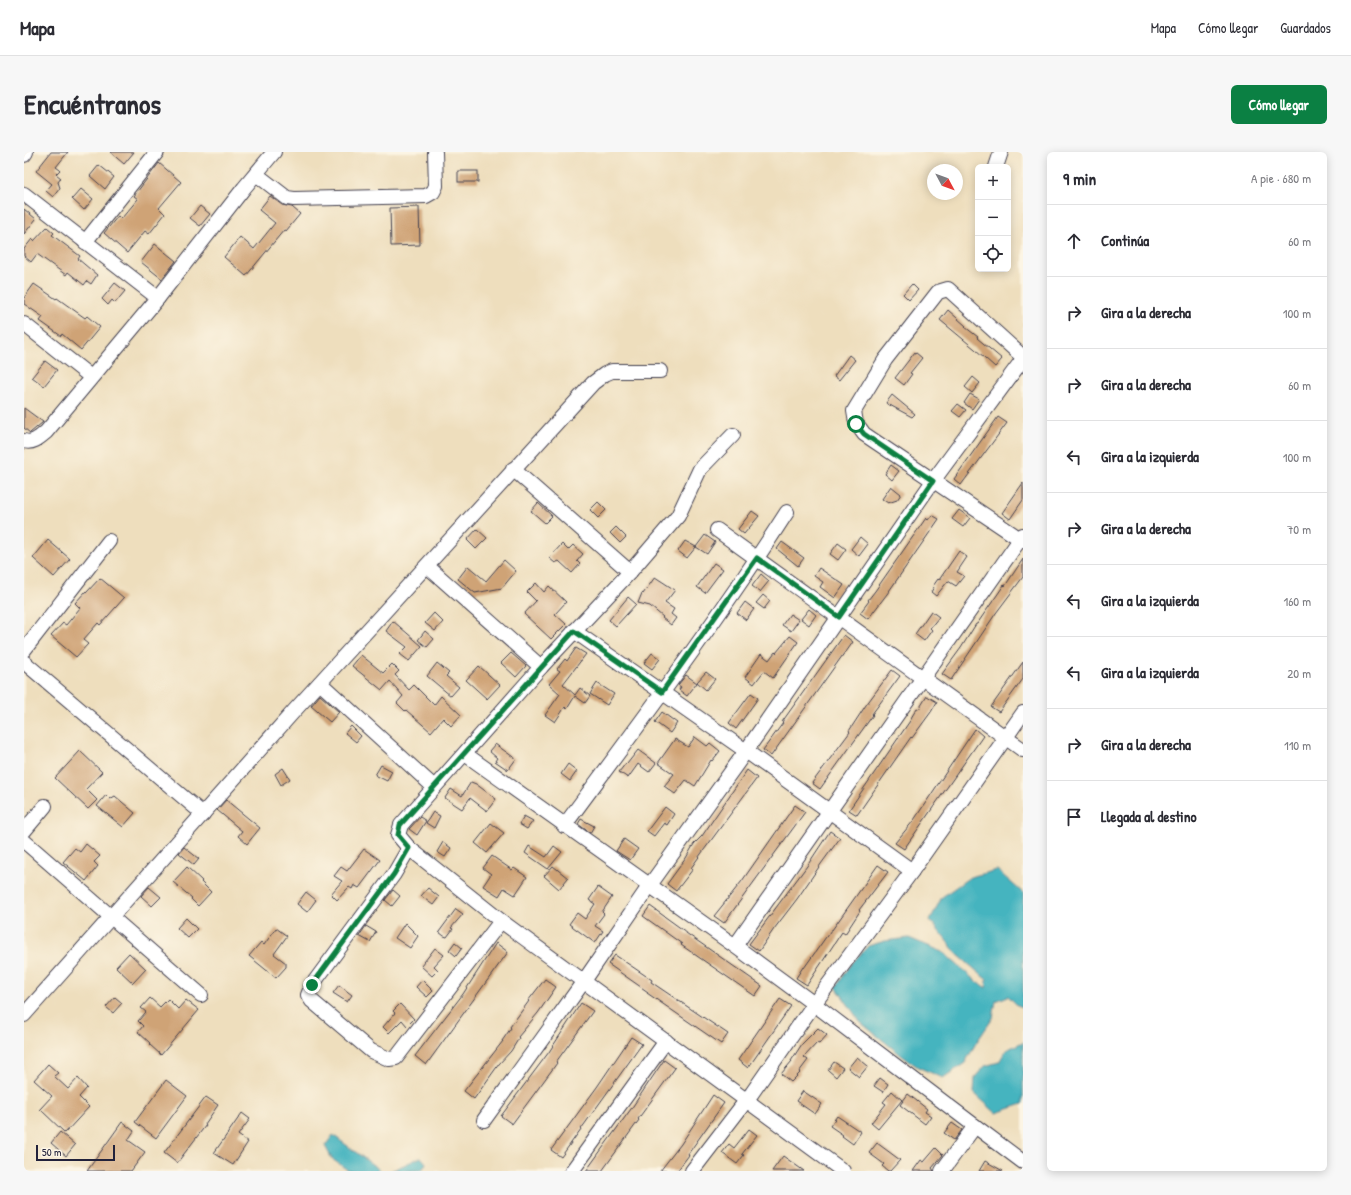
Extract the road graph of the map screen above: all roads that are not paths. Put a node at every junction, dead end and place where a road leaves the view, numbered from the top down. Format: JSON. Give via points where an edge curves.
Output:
{"nodes":[{"id":1,"x":26,"y":152,"type":"edge"},
{"id":2,"x":157,"y":152,"type":"edge"},
{"id":3,"x":274,"y":152,"type":"edge"},
{"id":4,"x":435,"y":152,"type":"edge"},
{"id":5,"x":1001,"y":152,"type":"edge"},
{"id":6,"x":24,"y":155,"type":"edge"},
{"id":7,"x":997,"y":164,"type":"edge"},
{"id":8,"x":256,"y":174,"type":"junction"},
{"id":9,"x":24,"y":194,"type":"edge"},
{"id":10,"x":85,"y":242,"type":"junction"},
{"id":11,"x":158,"y":298,"type":"junction"},
{"id":12,"x":24,"y":324,"type":"edge"},
{"id":13,"x":1023,"y":358,"type":"edge"},
{"id":14,"x":660,"y":371,"type":"dead end"},
{"id":15,"x":91,"y":377,"type":"junction"},
{"id":16,"x":733,"y":435,"type":"dead end"},
{"id":17,"x":31,"y":440,"type":"edge"},
{"id":18,"x":513,"y":469,"type":"junction"},
{"id":19,"x":933,"y":481,"type":"junction"},
{"id":20,"x":787,"y":512,"type":"dead end"},
{"id":21,"x":717,"y":530,"type":"dead end"},
{"id":22,"x":1022,"y":539,"type":"edge"},
{"id":23,"x":109,"y":541,"type":"dead end"},
{"id":24,"x":757,"y":558,"type":"junction"},
{"id":25,"x":427,"y":566,"type":"junction"},
{"id":26,"x":630,"y":572,"type":"junction"},
{"id":27,"x":839,"y":617,"type":"junction"},
{"id":28,"x":574,"y":631,"type":"junction"},
{"id":29,"x":24,"y":650,"type":"edge"},
{"id":30,"x":24,"y":662,"type":"edge"},
{"id":31,"x":542,"y":667,"type":"junction"},
{"id":32,"x":923,"y":677,"type":"junction"},
{"id":33,"x":320,"y":683,"type":"junction"},
{"id":34,"x":662,"y":692,"type":"junction"},
{"id":35,"x":1023,"y":713,"type":"edge"},
{"id":36,"x":1006,"y":737,"type":"junction"},
{"id":37,"x":1023,"y":750,"type":"edge"},
{"id":38,"x":746,"y":751,"type":"junction"},
{"id":39,"x":464,"y":754,"type":"junction"},
{"id":40,"x":434,"y":787,"type":"junction"},
{"id":41,"x":45,"y":806,"type":"dead end"},
{"id":42,"x":828,"y":811,"type":"junction"},
{"id":43,"x":203,"y":814,"type":"junction"},
{"id":44,"x":564,"y":826,"type":"junction"},
{"id":45,"x":24,"y":831,"type":"edge"},
{"id":46,"x":24,"y":841,"type":"edge"},
{"id":47,"x":409,"y":848,"type":"junction"},
{"id":48,"x":912,"y":871,"type":"junction"},
{"id":49,"x":650,"y":885,"type":"junction"},
{"id":50,"x":111,"y":917,"type":"junction"},
{"id":51,"x":501,"y":921,"type":"junction"},
{"id":52,"x":735,"y":946,"type":"junction"},
{"id":53,"x":584,"y":981,"type":"junction"},
{"id":54,"x":200,"y":995,"type":"dead end"},
{"id":55,"x":814,"y":1004,"type":"junction"},
{"id":56,"x":24,"y":1015,"type":"edge"},
{"id":57,"x":666,"y":1041,"type":"junction"},
{"id":58,"x":746,"y":1099,"type":"junction"},
{"id":59,"x":484,"y":1120,"type":"dead end"},
{"id":60,"x":975,"y":1126,"type":"junction"},
{"id":61,"x":1023,"y":1162,"type":"edge"},
{"id":62,"x":837,"y":1169,"type":"edge"},
{"id":63,"x":572,"y":1171,"type":"edge"},
{"id":64,"x":692,"y":1171,"type":"edge"},
{"id":65,"x":942,"y":1171,"type":"edge"}],
"edges":[{"from":1,"to":6,"type":"street"},
{"from":2,"to":10,"type":"street"},
{"from":3,"to":8,"type":"street"},
{"from":4,"to":8,"type":"street","via":[[436,186],[433,192],[426,196],[294,199],[287,198]]},
{"from":5,"to":7,"type":"street"},
{"from":8,"to":11,"type":"street"},
{"from":9,"to":10,"type":"street"},
{"from":10,"to":11,"type":"street"},
{"from":11,"to":15,"type":"street"},
{"from":12,"to":15,"type":"street"},
{"from":13,"to":19,"type":"street"},
{"from":13,"to":19,"type":"street","via":[[948,289],[938,292],[885,360],[854,411],[856,424],[864,434]]},
{"from":14,"to":18,"type":"street","via":[[612,371],[605,374],[592,383]]},
{"from":15,"to":17,"type":"street","via":[[46,432]]},
{"from":16,"to":26,"type":"street","via":[[700,468],[678,516]]},
{"from":18,"to":25,"type":"street"},
{"from":18,"to":26,"type":"street"},
{"from":19,"to":22,"type":"street"},
{"from":19,"to":27,"type":"street"},
{"from":20,"to":24,"type":"street"},
{"from":21,"to":24,"type":"street"},
{"from":22,"to":32,"type":"street"},
{"from":23,"to":29,"type":"street"},
{"from":24,"to":27,"type":"street"},
{"from":24,"to":34,"type":"street"},
{"from":25,"to":31,"type":"street"},
{"from":25,"to":33,"type":"street"},
{"from":26,"to":28,"type":"street"},
{"from":27,"to":32,"type":"street"},
{"from":27,"to":38,"type":"street"},
{"from":28,"to":31,"type":"street"},
{"from":28,"to":34,"type":"street"},
{"from":30,"to":43,"type":"street"},
{"from":31,"to":39,"type":"street"},
{"from":32,"to":36,"type":"street"},
{"from":32,"to":42,"type":"street"},
{"from":33,"to":40,"type":"street"},
{"from":33,"to":43,"type":"street"},
{"from":34,"to":38,"type":"street"},
{"from":34,"to":44,"type":"street"},
{"from":35,"to":36,"type":"street"},
{"from":36,"to":37,"type":"street"},
{"from":36,"to":48,"type":"street"},
{"from":38,"to":42,"type":"street"},
{"from":38,"to":49,"type":"street"},
{"from":39,"to":40,"type":"street"},
{"from":39,"to":44,"type":"street"},
{"from":40,"to":47,"type":"street","via":[[400,825],[398,835]]},
{"from":41,"to":45,"type":"street"},
{"from":42,"to":48,"type":"street"},
{"from":42,"to":52,"type":"street"},
{"from":43,"to":50,"type":"street"},
{"from":44,"to":49,"type":"street"},
{"from":46,"to":50,"type":"street"},
{"from":47,"to":51,"type":"street"},
{"from":47,"to":51,"type":"street","via":[[394,874],[312,985],[308,995],[371,1051],[389,1059],[396,1058]]},
{"from":48,"to":55,"type":"street"},
{"from":49,"to":52,"type":"street"},
{"from":49,"to":53,"type":"street"},
{"from":50,"to":54,"type":"street"},
{"from":50,"to":56,"type":"street"},
{"from":51,"to":53,"type":"street"},
{"from":52,"to":55,"type":"street"},
{"from":53,"to":57,"type":"street"},
{"from":53,"to":59,"type":"street"},
{"from":55,"to":58,"type":"street"},
{"from":55,"to":60,"type":"street"},
{"from":57,"to":58,"type":"street"},
{"from":57,"to":63,"type":"street"},
{"from":58,"to":62,"type":"street"},
{"from":58,"to":64,"type":"street"},
{"from":60,"to":61,"type":"street"},
{"from":60,"to":65,"type":"street"}]}
